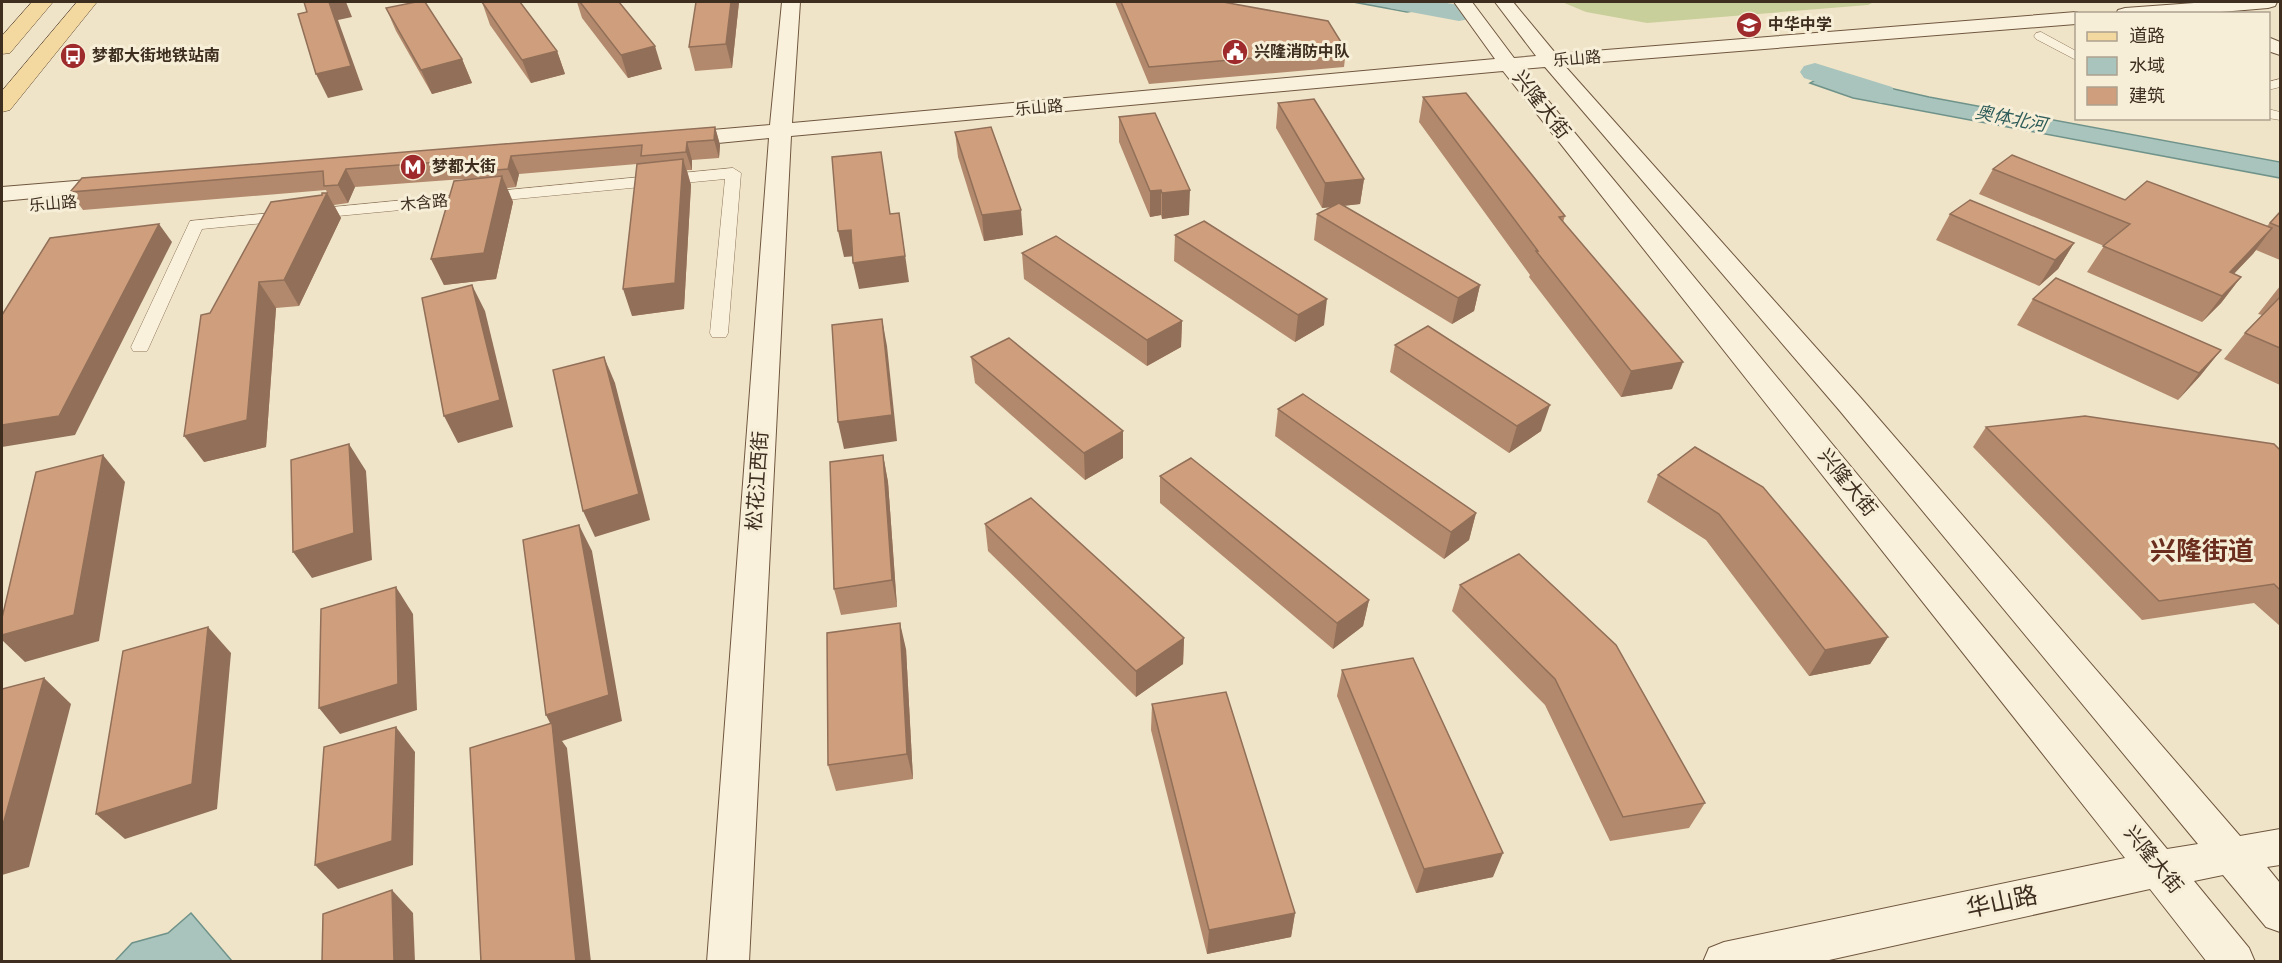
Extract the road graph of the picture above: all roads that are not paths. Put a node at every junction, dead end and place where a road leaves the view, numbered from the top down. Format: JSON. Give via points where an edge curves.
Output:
{"nodes":[{"id":1,"x":43,"y":2,"type":"edge"},
{"id":2,"x":87,"y":2,"type":"edge"},
{"id":3,"x":791,"y":2,"type":"edge"},
{"id":4,"x":1463,"y":2,"type":"edge"},
{"id":5,"x":1504,"y":2,"type":"edge"},
{"id":6,"x":2218,"y":8,"type":"edge"},
{"id":7,"x":2156,"y":12,"type":"edge"},
{"id":8,"x":2235,"y":12,"type":"edge"},
{"id":9,"x":2075,"y":18,"type":"edge"},
{"id":10,"x":2075,"y":33,"type":"edge"},
{"id":11,"x":2041,"y":36,"type":"junction"},
{"id":12,"x":2,"y":48,"type":"edge"},
{"id":13,"x":2075,"y":55,"type":"edge"},
{"id":14,"x":1556,"y":67,"type":"junction"},
{"id":15,"x":1513,"y":70,"type":"junction"},
{"id":16,"x":2,"y":105,"type":"edge"},
{"id":17,"x":780,"y":139,"type":"junction"},
{"id":18,"x":656,"y":149,"type":"edge"},
{"id":19,"x":2,"y":194,"type":"edge"},
{"id":20,"x":2,"y":208,"type":"edge"},
{"id":21,"x":719,"y":333,"type":"dead end"},
{"id":22,"x":140,"y":347,"type":"dead end"},
{"id":23,"x":2280,"y":847,"type":"edge"},
{"id":24,"x":2233,"y":856,"type":"junction"},
{"id":25,"x":2160,"y":869,"type":"junction"},
{"id":26,"x":2280,"y":913,"type":"edge"},
{"id":27,"x":728,"y":962,"type":"edge"},
{"id":28,"x":1724,"y":962,"type":"edge"},
{"id":29,"x":2234,"y":962,"type":"edge"}],
"edges":[{"from":1,"to":12,"type":"main road"},
{"from":2,"to":16,"type":"main road"},
{"from":3,"to":17,"type":"street","name":"松花江西街"},
{"from":4,"to":15,"type":"street","name":"兴隆大街"},
{"from":5,"to":14,"type":"street","name":"兴隆大街"},
{"from":6,"to":7,"type":"street"},
{"from":6,"to":8,"type":"street"},
{"from":9,"to":14,"type":"street","name":"乐山路"},
{"from":10,"to":11,"type":"street","name":"乐山路"},
{"from":11,"to":13,"type":"street"},
{"from":11,"to":14,"type":"street","name":"乐山路"},
{"from":14,"to":15,"type":"street","name":"乐山路"},
{"from":14,"to":24,"type":"street","name":"兴隆大街","via":[[1850,404]]},
{"from":15,"to":17,"type":"street","name":"乐山路"},
{"from":15,"to":25,"type":"street","name":"兴隆大街"},
{"from":17,"to":18,"type":"street","name":"乐山路"},
{"from":17,"to":27,"type":"street","name":"松花江西街"},
{"from":19,"to":20,"type":"street","name":"乐山路","via":[[131,191]]},
{"from":21,"to":22,"type":"street","name":"木含路","via":[[733,174],[196,225]]},
{"from":23,"to":24,"type":"street","name":"华山路"},
{"from":24,"to":25,"type":"street","name":"华山路"},
{"from":24,"to":26,"type":"street","name":"兴隆大街"},
{"from":25,"to":28,"type":"street","name":"华山路"},
{"from":25,"to":29,"type":"street","name":"兴隆大街"}]}
